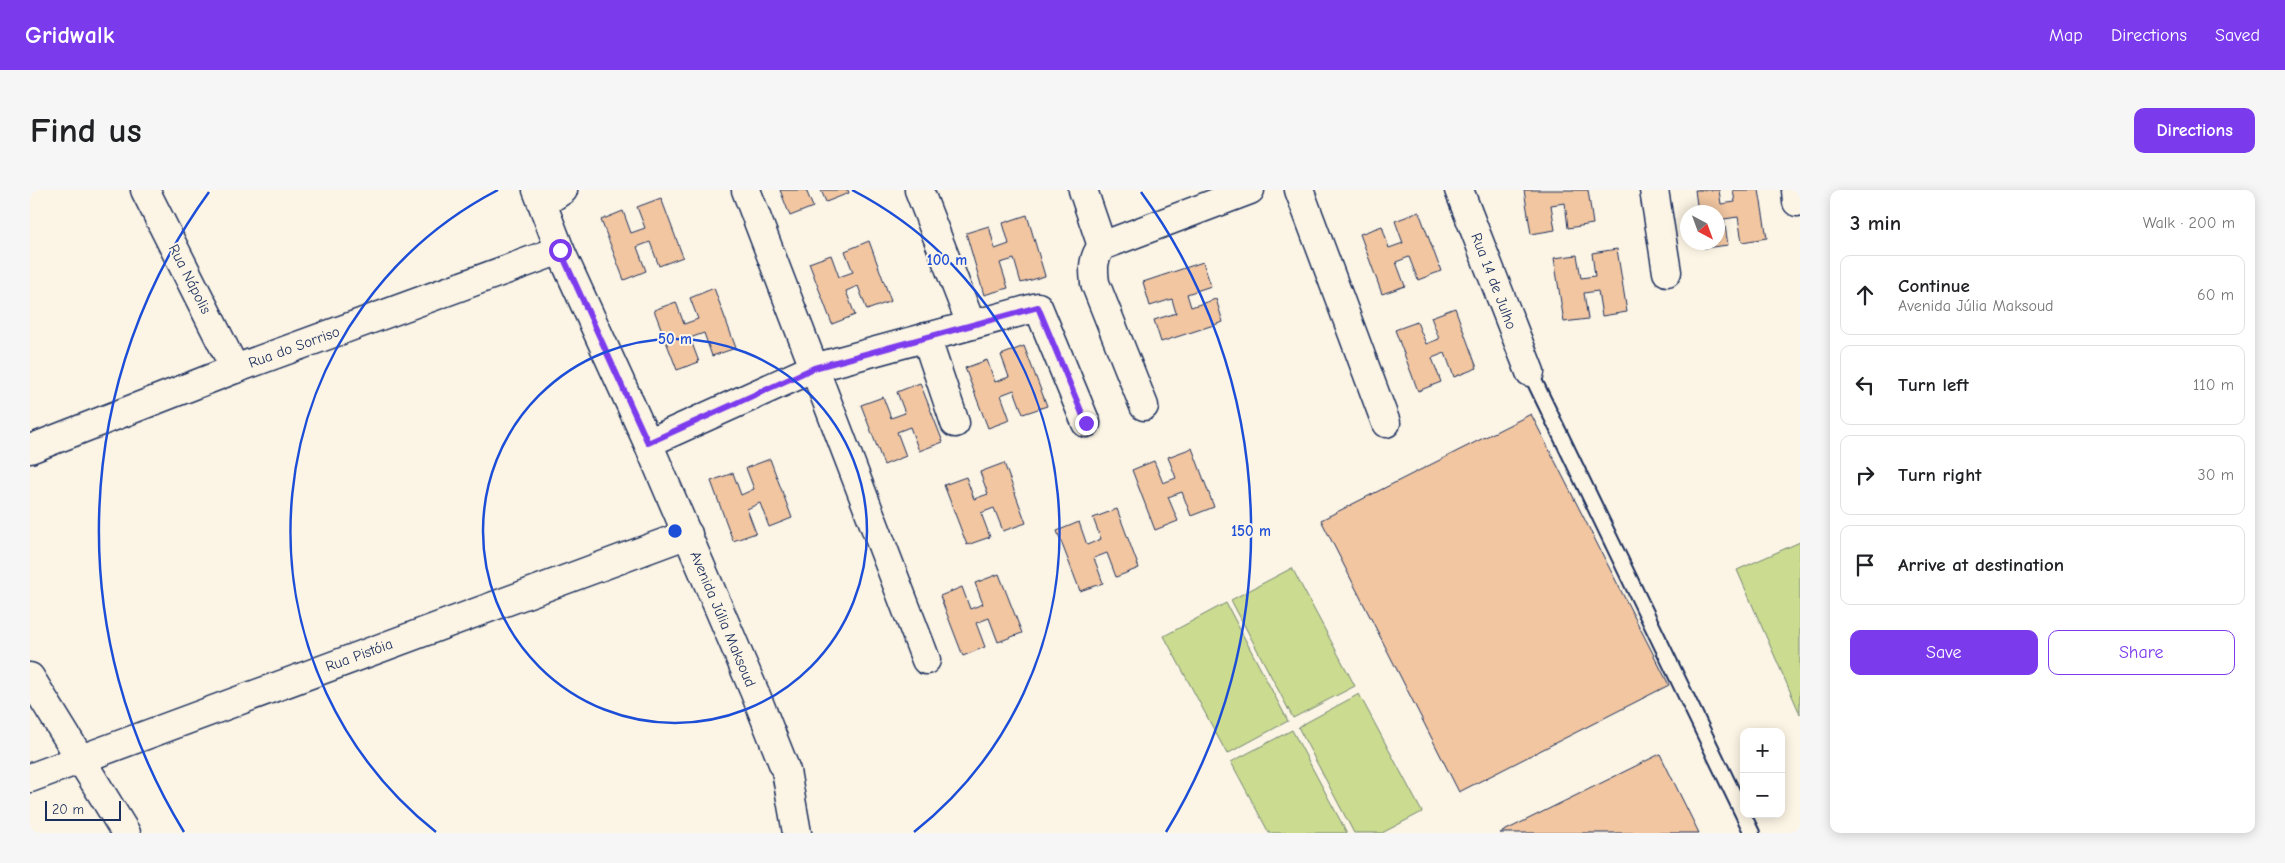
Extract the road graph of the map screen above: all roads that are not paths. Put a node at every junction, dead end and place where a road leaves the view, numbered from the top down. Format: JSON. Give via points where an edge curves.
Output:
{"nodes":[{"id":1,"x":145,"y":190,"type":"edge"},
{"id":2,"x":746,"y":190,"type":"edge"},
{"id":3,"x":919,"y":190,"type":"edge"},
{"id":4,"x":1083,"y":190,"type":"edge"},
{"id":5,"x":1250,"y":190,"type":"edge"},
{"id":6,"x":1299,"y":190,"type":"edge"},
{"id":7,"x":1459,"y":190,"type":"edge"},
{"id":8,"x":1654,"y":190,"type":"edge"},
{"id":9,"x":548,"y":194,"type":"edge"},
{"id":10,"x":1102,"y":246,"type":"junction"},
{"id":11,"x":560,"y":250,"type":"junction"},
{"id":12,"x":1667,"y":272,"type":"dead end"},
{"id":13,"x":971,"y":324,"type":"junction"},
{"id":14,"x":926,"y":337,"type":"junction"},
{"id":15,"x":814,"y":368,"type":"junction"},
{"id":16,"x":235,"y":369,"type":"junction"},
{"id":17,"x":1530,"y":372,"type":"joint"},
{"id":18,"x":1144,"y":406,"type":"dead end"},
{"id":19,"x":955,"y":423,"type":"dead end"},
{"id":20,"x":1086,"y":423,"type":"dead end"},
{"id":21,"x":1386,"y":423,"type":"dead end"},
{"id":22,"x":648,"y":443,"type":"junction"},
{"id":23,"x":30,"y":449,"type":"edge"},
{"id":24,"x":688,"y":534,"type":"junction"},
{"id":25,"x":926,"y":660,"type":"dead end"},
{"id":26,"x":30,"y":677,"type":"edge"},
{"id":27,"x":81,"y":757,"type":"junction"},
{"id":28,"x":30,"y":778,"type":"edge"},
{"id":29,"x":126,"y":833,"type":"edge"},
{"id":30,"x":797,"y":833,"type":"edge"},
{"id":31,"x":1752,"y":833,"type":"edge"}],
"edges":[{"from":1,"to":16,"type":"street","name":"Rua Nápolis"},
{"from":2,"to":15,"type":"street"},
{"from":3,"to":13,"type":"street"},
{"from":4,"to":10,"type":"street"},
{"from":5,"to":10,"type":"street"},
{"from":6,"to":21,"type":"street"},
{"from":7,"to":17,"type":"street","name":"Rua 14 de Julho"},
{"from":8,"to":12,"type":"street"},
{"from":9,"to":11,"type":"street","name":"Avenida Júlia Maksoud"},
{"from":10,"to":18,"type":"street","via":[[1092,267],[1095,283]]},
{"from":11,"to":16,"type":"street","name":"Rua do Sorriso"},
{"from":11,"to":22,"type":"street","name":"Avenida Júlia Maksoud"},
{"from":13,"to":14,"type":"street"},
{"from":13,"to":20,"type":"street","via":[[1038,307]]},
{"from":14,"to":15,"type":"street"},
{"from":14,"to":19,"type":"street"},
{"from":15,"to":22,"type":"street"},
{"from":15,"to":25,"type":"street"},
{"from":16,"to":23,"type":"street","name":"Rua do Sorriso"},
{"from":17,"to":31,"type":"lane"},
{"from":22,"to":24,"type":"street","name":"Avenida Júlia Maksoud"},
{"from":24,"to":27,"type":"street","name":"Rua Pistóia"},
{"from":24,"to":30,"type":"street","name":"Avenida Júlia Maksoud","via":[[786,771]]},
{"from":26,"to":27,"type":"street"},
{"from":27,"to":28,"type":"street","name":"Rua Pistóia"},
{"from":27,"to":29,"type":"street"}]}
